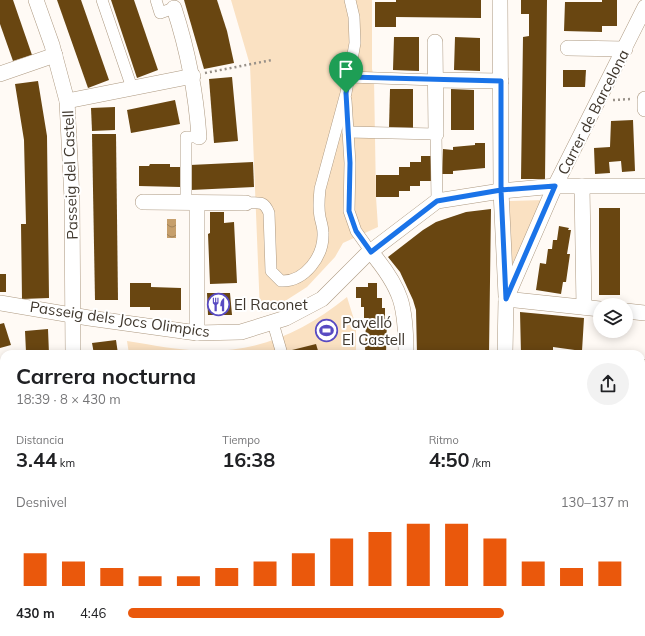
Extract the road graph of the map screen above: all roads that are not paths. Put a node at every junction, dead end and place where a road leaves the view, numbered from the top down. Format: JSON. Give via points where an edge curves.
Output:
{"nodes":[{"id":1,"x":36,"y":0,"type":"edge"},
{"id":2,"x":102,"y":0,"type":"edge"},
{"id":3,"x":156,"y":0,"type":"edge"},
{"id":4,"x":350,"y":0,"type":"edge"},
{"id":5,"x":500,"y":0,"type":"edge"},
{"id":6,"x":645,"y":7,"type":"edge"},
{"id":7,"x":174,"y":8,"type":"joint"},
{"id":8,"x":435,"y":42,"type":"dead end"},
{"id":9,"x":568,"y":48,"type":"dead end"},
{"id":10,"x":625,"y":49,"type":"junction"},
{"id":11,"x":55,"y":55,"type":"junction"},
{"id":12,"x":0,"y":74,"type":"edge"},
{"id":13,"x":193,"y":76,"type":"junction"},
{"id":14,"x":349,"y":77,"type":"junction"},
{"id":15,"x":435,"y":80,"type":"junction"},
{"id":16,"x":501,"y":81,"type":"junction"},
{"id":17,"x":132,"y":88,"type":"junction"},
{"id":18,"x":346,"y":93,"type":"junction"},
{"id":19,"x":645,"y":99,"type":"edge"},
{"id":20,"x":67,"y":101,"type":"junction"},
{"id":21,"x":645,"y":109,"type":"edge"},
{"id":22,"x":348,"y":132,"type":"junction"},
{"id":23,"x":436,"y":134,"type":"junction"},
{"id":24,"x":199,"y":137,"type":"joint"},
{"id":25,"x":555,"y":186,"type":"junction"},
{"id":26,"x":582,"y":186,"type":"junction"},
{"id":27,"x":645,"y":186,"type":"edge"},
{"id":28,"x":501,"y":190,"type":"junction"},
{"id":29,"x":437,"y":201,"type":"junction"},
{"id":30,"x":143,"y":202,"type":"dead end"},
{"id":31,"x":191,"y":203,"type":"junction"},
{"id":32,"x":246,"y":203,"type":"joint"},
{"id":33,"x":371,"y":252,"type":"junction"},
{"id":34,"x":506,"y":299,"type":"junction"},
{"id":35,"x":0,"y":303,"type":"edge"},
{"id":36,"x":584,"y":307,"type":"junction"},
{"id":37,"x":593,"y":308,"type":"edge"},
{"id":38,"x":633,"y":312,"type":"edge"},
{"id":39,"x":645,"y":313,"type":"edge"},
{"id":40,"x":73,"y":315,"type":"junction"},
{"id":41,"x":273,"y":323,"type":"junction"},
{"id":42,"x":197,"y":333,"type":"junction"},
{"id":43,"x":73,"y":350,"type":"edge"},
{"id":44,"x":281,"y":350,"type":"edge"},
{"id":45,"x":406,"y":350,"type":"edge"},
{"id":46,"x":505,"y":350,"type":"edge"}],
"edges":[{"from":1,"to":11,"type":"street","name":"Passeig del Castell"},
{"from":2,"to":17,"type":"street"},
{"from":3,"to":7,"type":"street","via":[[160,13]]},
{"from":4,"to":14,"type":"street","via":[[354,17],[355,43]]},
{"from":5,"to":16,"type":"street"},
{"from":6,"to":10,"type":"street","name":"Carrer de Barcelona"},
{"from":7,"to":13,"type":"street"},
{"from":8,"to":15,"type":"street"},
{"from":9,"to":10,"type":"street"},
{"from":10,"to":25,"type":"street","name":"Carrer de Barcelona"},
{"from":11,"to":12,"type":"street"},
{"from":11,"to":20,"type":"street","name":"Passeig del Castell"},
{"from":13,"to":17,"type":"street"},
{"from":13,"to":24,"type":"street"},
{"from":14,"to":15,"type":"street"},
{"from":14,"to":18,"type":"street"},
{"from":15,"to":16,"type":"street"},
{"from":15,"to":23,"type":"street"},
{"from":16,"to":28,"type":"street"},
{"from":17,"to":20,"type":"street"},
{"from":18,"to":22,"type":"street"},
{"from":18,"to":32,"type":"street","via":[[320,189],[320,218],[324,232],[322,244],[315,261],[303,276],[291,282],[281,281],[271,271],[269,213],[263,203]]},
{"from":19,"to":21,"type":"street"},
{"from":20,"to":40,"type":"street","name":"Passeig del Castell","via":[[72,199]]},
{"from":22,"to":23,"type":"street"},
{"from":22,"to":33,"type":"street","via":[[349,211],[356,231]]},
{"from":23,"to":29,"type":"street"},
{"from":24,"to":31,"type":"street","via":[[186,137]]},
{"from":25,"to":26,"type":"street","name":"Passeig dels Jocs Olimpics"},
{"from":25,"to":28,"type":"street","name":"Passeig dels Jocs Olimpics"},
{"from":25,"to":34,"type":"street","name":"Carrer de Barcelona"},
{"from":26,"to":27,"type":"street","name":"Passeig dels Jocs Olimpics"},
{"from":26,"to":36,"type":"street"},
{"from":28,"to":29,"type":"street","name":"Passeig dels Jocs Olimpics"},
{"from":28,"to":34,"type":"street"},
{"from":29,"to":33,"type":"street","name":"Passeig dels Jocs Olimpics"},
{"from":30,"to":31,"type":"street"},
{"from":31,"to":32,"type":"street"},
{"from":31,"to":42,"type":"street"},
{"from":33,"to":41,"type":"street","name":"Passeig dels Jocs Olimpics","via":[[322,299]]},
{"from":33,"to":45,"type":"street","via":[[385,268],[400,294],[405,312]]},
{"from":34,"to":36,"type":"street"},
{"from":34,"to":46,"type":"street","name":"Carrer de Barcelona"},
{"from":35,"to":40,"type":"street","name":"Passeig dels Jocs Olimpics"},
{"from":36,"to":37,"type":"street"},
{"from":38,"to":39,"type":"street"},
{"from":40,"to":42,"type":"street","name":"Passeig dels Jocs Olimpics"},
{"from":40,"to":43,"type":"street","name":"Passeig del Castell"},
{"from":41,"to":42,"type":"street","name":"Passeig dels Jocs Olimpics","via":[[241,332]]},
{"from":41,"to":44,"type":"street"}]}
